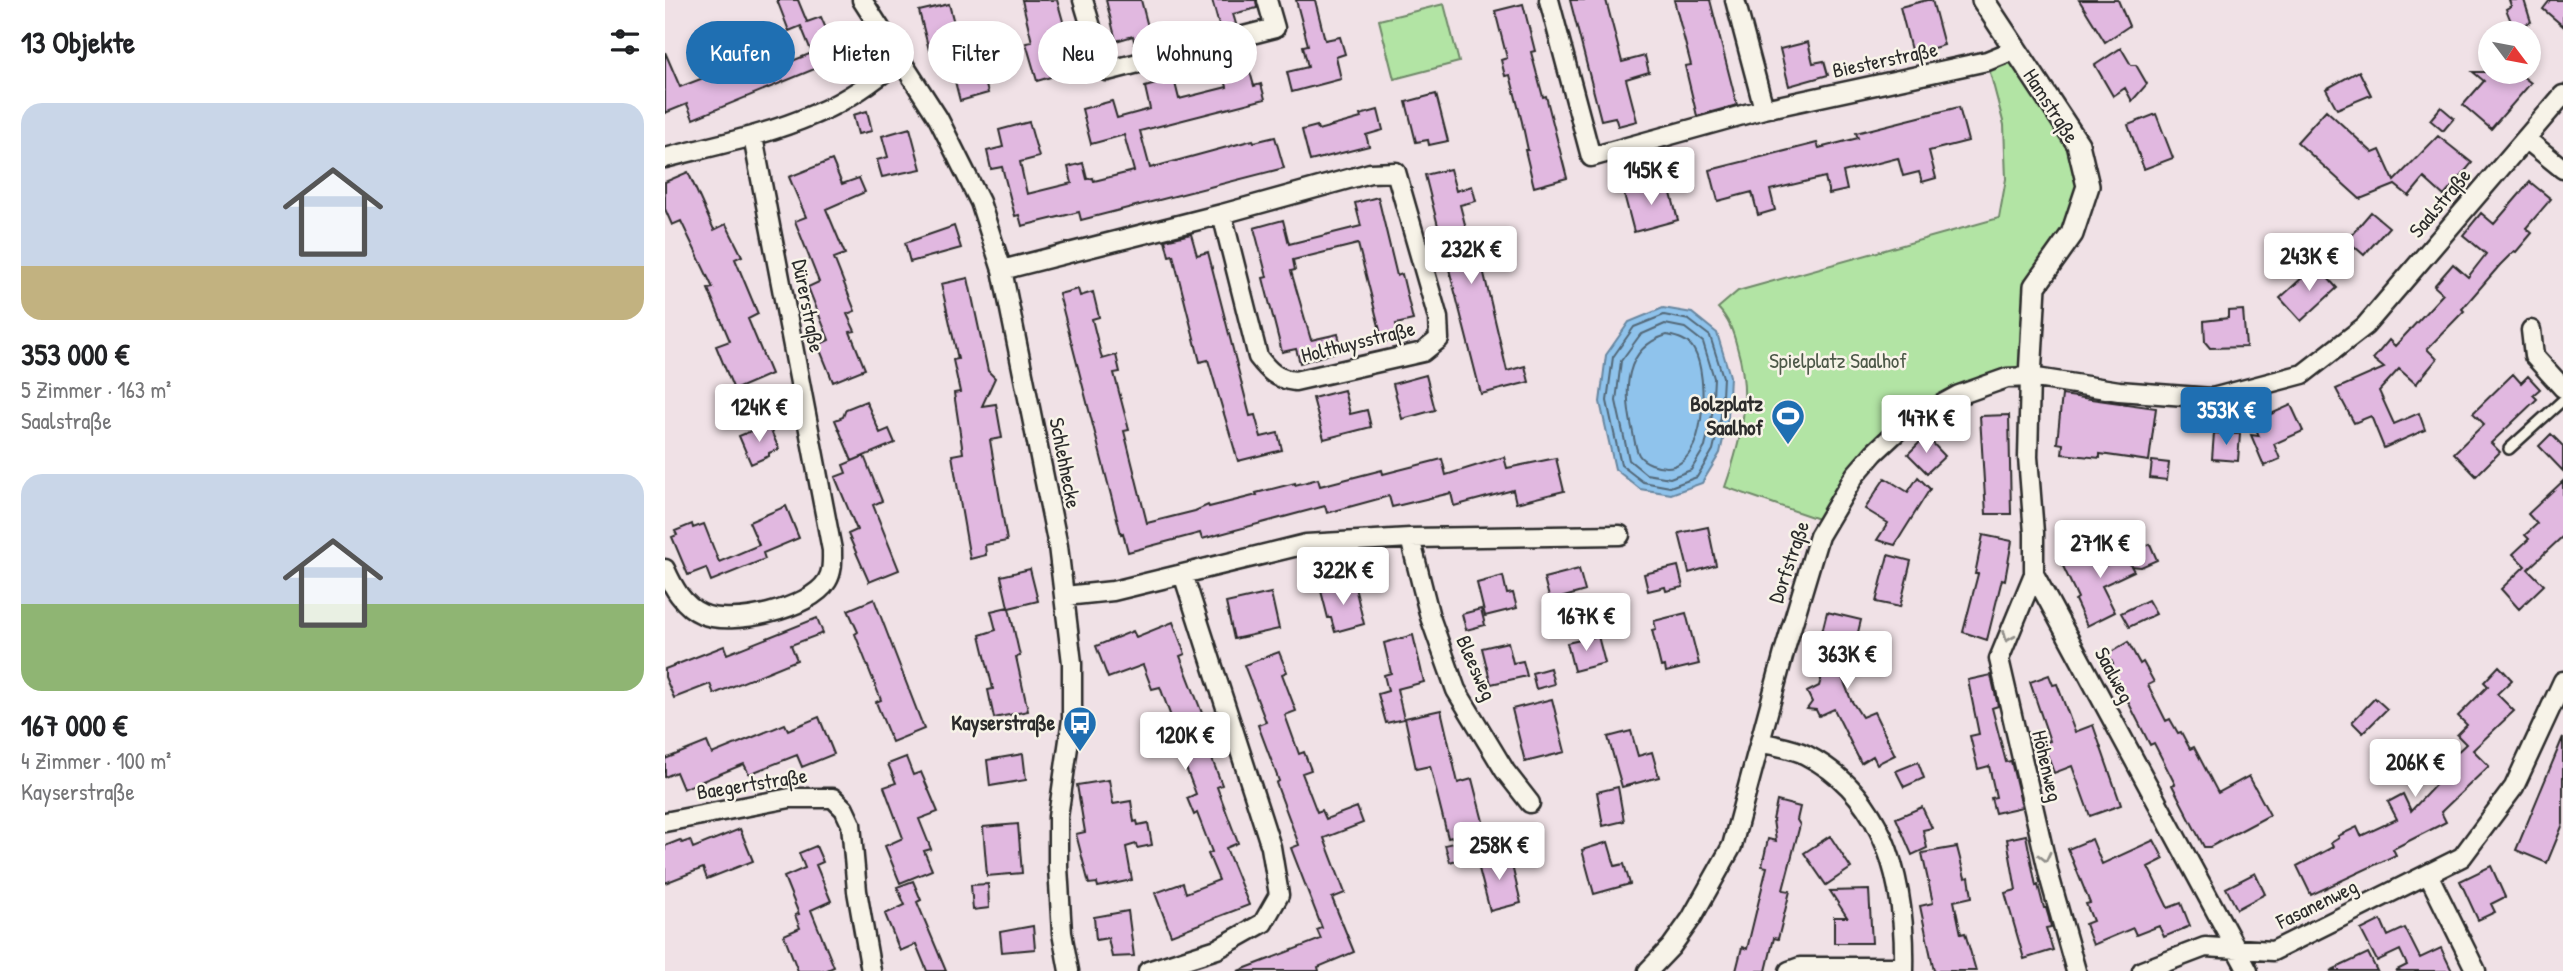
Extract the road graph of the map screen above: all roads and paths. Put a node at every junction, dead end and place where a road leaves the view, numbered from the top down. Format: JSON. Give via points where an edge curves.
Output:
{"nodes":[{"id":1,"x":862,"y":0,"type":"edge"},
{"id":2,"x":1083,"y":0,"type":"edge"},
{"id":3,"x":1267,"y":0,"type":"edge"},
{"id":4,"x":1549,"y":0,"type":"edge"},
{"id":5,"x":1735,"y":0,"type":"edge"},
{"id":6,"x":1983,"y":0,"type":"edge"},
{"id":7,"x":876,"y":21,"type":"edge"},
{"id":8,"x":2014,"y":50,"type":"junction"},
{"id":9,"x":914,"y":80,"type":"edge"},
{"id":10,"x":870,"y":84,"type":"edge"},
{"id":11,"x":2563,"y":95,"type":"edge"},
{"id":12,"x":1764,"y":109,"type":"junction"},
{"id":13,"x":753,"y":137,"type":"junction"},
{"id":14,"x":2526,"y":139,"type":"junction"},
{"id":15,"x":665,"y":158,"type":"edge"},
{"id":16,"x":2563,"y":169,"type":"edge"},
{"id":17,"x":1222,"y":214,"type":"junction"},
{"id":18,"x":1002,"y":270,"type":"junction"},
{"id":19,"x":2531,"y":330,"type":"dead end"},
{"id":20,"x":2030,"y":377,"type":"junction"},
{"id":21,"x":2563,"y":388,"type":"edge"},
{"id":22,"x":2563,"y":400,"type":"edge"},
{"id":23,"x":2509,"y":449,"type":"dead end"},
{"id":24,"x":1621,"y":535,"type":"dead end"},
{"id":25,"x":1410,"y":538,"type":"junction"},
{"id":26,"x":665,"y":569,"type":"edge"},
{"id":27,"x":1183,"y":574,"type":"junction"},
{"id":28,"x":2034,"y":574,"type":"junction"},
{"id":29,"x":1065,"y":596,"type":"junction"},
{"id":30,"x":2563,"y":681,"type":"edge"},
{"id":31,"x":1760,"y":742,"type":"junction"},
{"id":32,"x":1530,"y":803,"type":"dead end"},
{"id":33,"x":665,"y":822,"type":"edge"},
{"id":34,"x":2428,"y":874,"type":"junction"},
{"id":35,"x":2236,"y":950,"type":"junction"},
{"id":36,"x":1904,"y":969,"type":"edge"},
{"id":37,"x":871,"y":971,"type":"edge"},
{"id":38,"x":1069,"y":971,"type":"edge"},
{"id":39,"x":1148,"y":971,"type":"edge"},
{"id":40,"x":1649,"y":971,"type":"edge"},
{"id":41,"x":1789,"y":971,"type":"edge"},
{"id":42,"x":2076,"y":971,"type":"edge"},
{"id":43,"x":2142,"y":971,"type":"edge"},
{"id":44,"x":2248,"y":971,"type":"edge"},
{"id":45,"x":2476,"y":971,"type":"edge"}],
"edges":[{"from":1,"to":7,"type":"street","name":"Schlehhecke"},
{"from":2,"to":3,"type":"street","via":[[1107,71],[1275,28]]},
{"from":4,"to":12,"type":"street","name":"Biesterstraße","via":[[1591,157]]},
{"from":5,"to":12,"type":"street"},
{"from":6,"to":8,"type":"street","name":"Hamstraße"},
{"from":8,"to":12,"type":"street","name":"Biesterstraße","via":[[1987,61]]},
{"from":8,"to":20,"type":"street","name":"Hamstraße","via":[[2078,144],[2088,186],[2072,234],[2035,286]]},
{"from":9,"to":18,"type":"street","name":"Schlehhecke","via":[[980,202]]},
{"from":10,"to":13,"type":"street","via":[[817,114]]},
{"from":11,"to":14,"type":"street","name":"Saalstraße"},
{"from":13,"to":15,"type":"street"},
{"from":13,"to":26,"type":"street","name":"Dürerstraße","via":[[832,567],[826,583],[807,599],[779,610],[716,619],[688,604]]},
{"from":14,"to":16,"type":"street"},
{"from":14,"to":20,"type":"street","name":"Saalstraße","via":[[2365,326],[2303,374],[2212,398],[2119,391]]},
{"from":17,"to":17,"type":"street","name":"Holthuysstraße","via":[[1258,357],[1283,380],[1423,352],[1439,339],[1438,318],[1396,172],[1370,173]]},
{"from":17,"to":18,"type":"street","name":"Holthuysstraße"},
{"from":18,"to":29,"type":"street","name":"Schlehhecke"},
{"from":19,"to":21,"type":"street","via":[[2534,356]]},
{"from":20,"to":28,"type":"street","name":"Saalweg","via":[[2028,457]]},
{"from":20,"to":31,"type":"street","name":"Dorfstraße","via":[[2007,378],[1959,395],[1904,425],[1855,475],[1819,536]]},
{"from":22,"to":23,"type":"lane"},
{"from":24,"to":25,"type":"street"},
{"from":25,"to":27,"type":"street","via":[[1306,544]]},
{"from":25,"to":32,"type":"street","name":"Bleesweg","via":[[1430,617],[1456,690]]},
{"from":27,"to":29,"type":"street","via":[[1113,591]]},
{"from":27,"to":39,"type":"street","via":[[1271,847],[1279,895],[1263,923],[1217,949]]},
{"from":28,"to":35,"type":"street","name":"Saalweg"},
{"from":28,"to":42,"type":"street","name":"Höhenweg","one_way":true,"via":[[1999,659]]},
{"from":29,"to":38,"type":"street","name":"Schlehhecke","via":[[1072,719],[1058,817],[1058,867]]},
{"from":30,"to":34,"type":"street","name":"Fasanenweg","via":[[2514,787],[2462,857]]},
{"from":31,"to":36,"type":"street","via":[[1805,755],[1839,777],[1872,813],[1894,867],[1905,931]]},
{"from":31,"to":40,"type":"street","name":"Dorfstraße","via":[[1732,846],[1691,919]]},
{"from":33,"to":37,"type":"street","name":"Baegertstraße","via":[[790,798],[833,798],[851,824]]},
{"from":34,"to":35,"type":"street","name":"Fasanenweg","via":[[2273,951]]},
{"from":34,"to":45,"type":"street"},
{"from":35,"to":43,"type":"street","name":"Fasanenweg","via":[[2205,947]]},
{"from":35,"to":44,"type":"street","name":"Saalweg"},
{"from":36,"to":41,"type":"street","via":[[1800,967]]}]}
